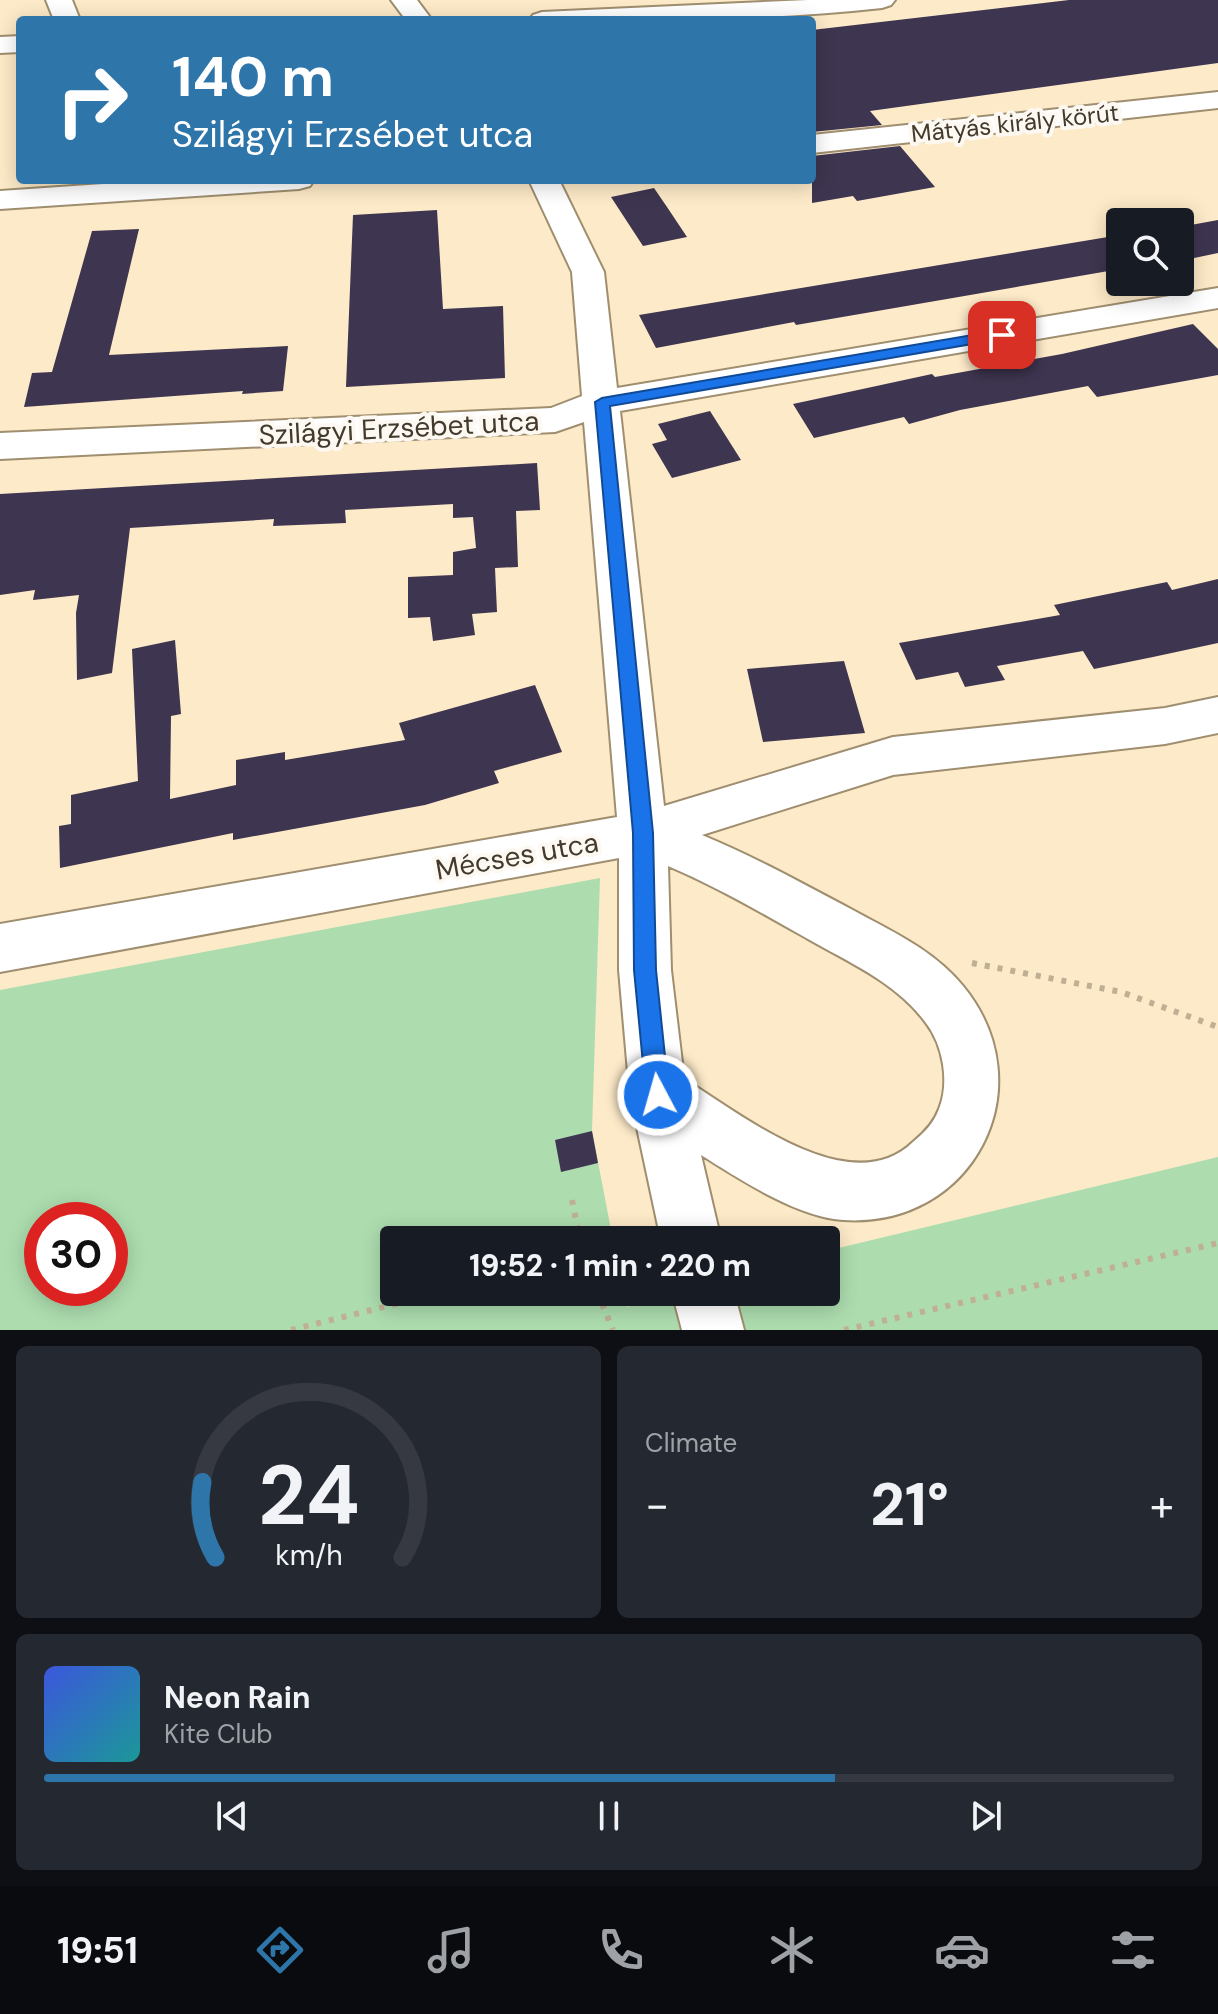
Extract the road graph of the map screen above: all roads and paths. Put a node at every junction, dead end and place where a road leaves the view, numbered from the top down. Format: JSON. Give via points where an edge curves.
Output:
{"nodes":[{"id":1,"x":882,"y":0,"type":"edge"},
{"id":2,"x":698,"y":6,"type":"edge"},
{"id":3,"x":587,"y":16,"type":"edge"},
{"id":4,"x":1218,"y":100,"type":"edge"},
{"id":5,"x":816,"y":144,"type":"edge"},
{"id":6,"x":239,"y":184,"type":"edge"},
{"id":7,"x":546,"y":184,"type":"edge"},
{"id":8,"x":0,"y":200,"type":"edge"},
{"id":9,"x":1218,"y":298,"type":"edge"},
{"id":10,"x":602,"y":402,"type":"junction"},
{"id":11,"x":0,"y":446,"type":"edge"},
{"id":12,"x":1218,"y":715,"type":"edge"},
{"id":13,"x":643,"y":833,"type":"junction"},
{"id":14,"x":0,"y":948,"type":"edge"},
{"id":15,"x":903,"y":965,"type":"junction"},
{"id":16,"x":1218,"y":1027,"type":"edge"},
{"id":17,"x":658,"y":1095,"type":"junction"},
{"id":18,"x":572,"y":1200,"type":"dead end"},
{"id":19,"x":577,"y":1226,"type":"edge"},
{"id":20,"x":688,"y":1226,"type":"edge"},
{"id":21,"x":1218,"y":1243,"type":"edge"},
{"id":22,"x":388,"y":1306,"type":"edge"},
{"id":23,"x":603,"y":1306,"type":"edge"},
{"id":24,"x":707,"y":1306,"type":"edge"},
{"id":25,"x":291,"y":1330,"type":"edge"},
{"id":26,"x":613,"y":1330,"type":"edge"},
{"id":27,"x":713,"y":1330,"type":"edge"},
{"id":28,"x":844,"y":1330,"type":"edge"}],
"edges":[{"from":1,"to":2,"type":"street"},
{"from":2,"to":3,"type":"street"},
{"from":4,"to":5,"type":"street","name":"Mátyás király körút"},
{"from":6,"to":8,"type":"street"},
{"from":7,"to":10,"type":"street","via":[[588,272]]},
{"from":9,"to":10,"type":"street","name":"Szilágyi Erzsébet utca"},
{"from":10,"to":11,"type":"street","name":"Szilágyi Erzsébet utca","via":[[555,420]]},
{"from":10,"to":13,"type":"street"},
{"from":12,"to":13,"type":"street","name":"Mécses utca","via":[[1165,726],[893,756]]},
{"from":13,"to":14,"type":"street","name":"Mécses utca"},
{"from":13,"to":15,"type":"street","via":[[732,870]]},
{"from":13,"to":17,"type":"street","via":[[645,970]]},
{"from":15,"to":16,"type":"path","via":[[965,962],[1121,992]]},
{"from":15,"to":17,"type":"street","via":[[928,984],[963,1034],[971,1094],[965,1123],[951,1149],[929,1170],[901,1185],[871,1192],[805,1181]]},
{"from":17,"to":20,"type":"street"},
{"from":18,"to":19,"type":"path"},
{"from":21,"to":28,"type":"path"},
{"from":22,"to":25,"type":"path"},
{"from":23,"to":26,"type":"path"},
{"from":24,"to":27,"type":"street"}]}
